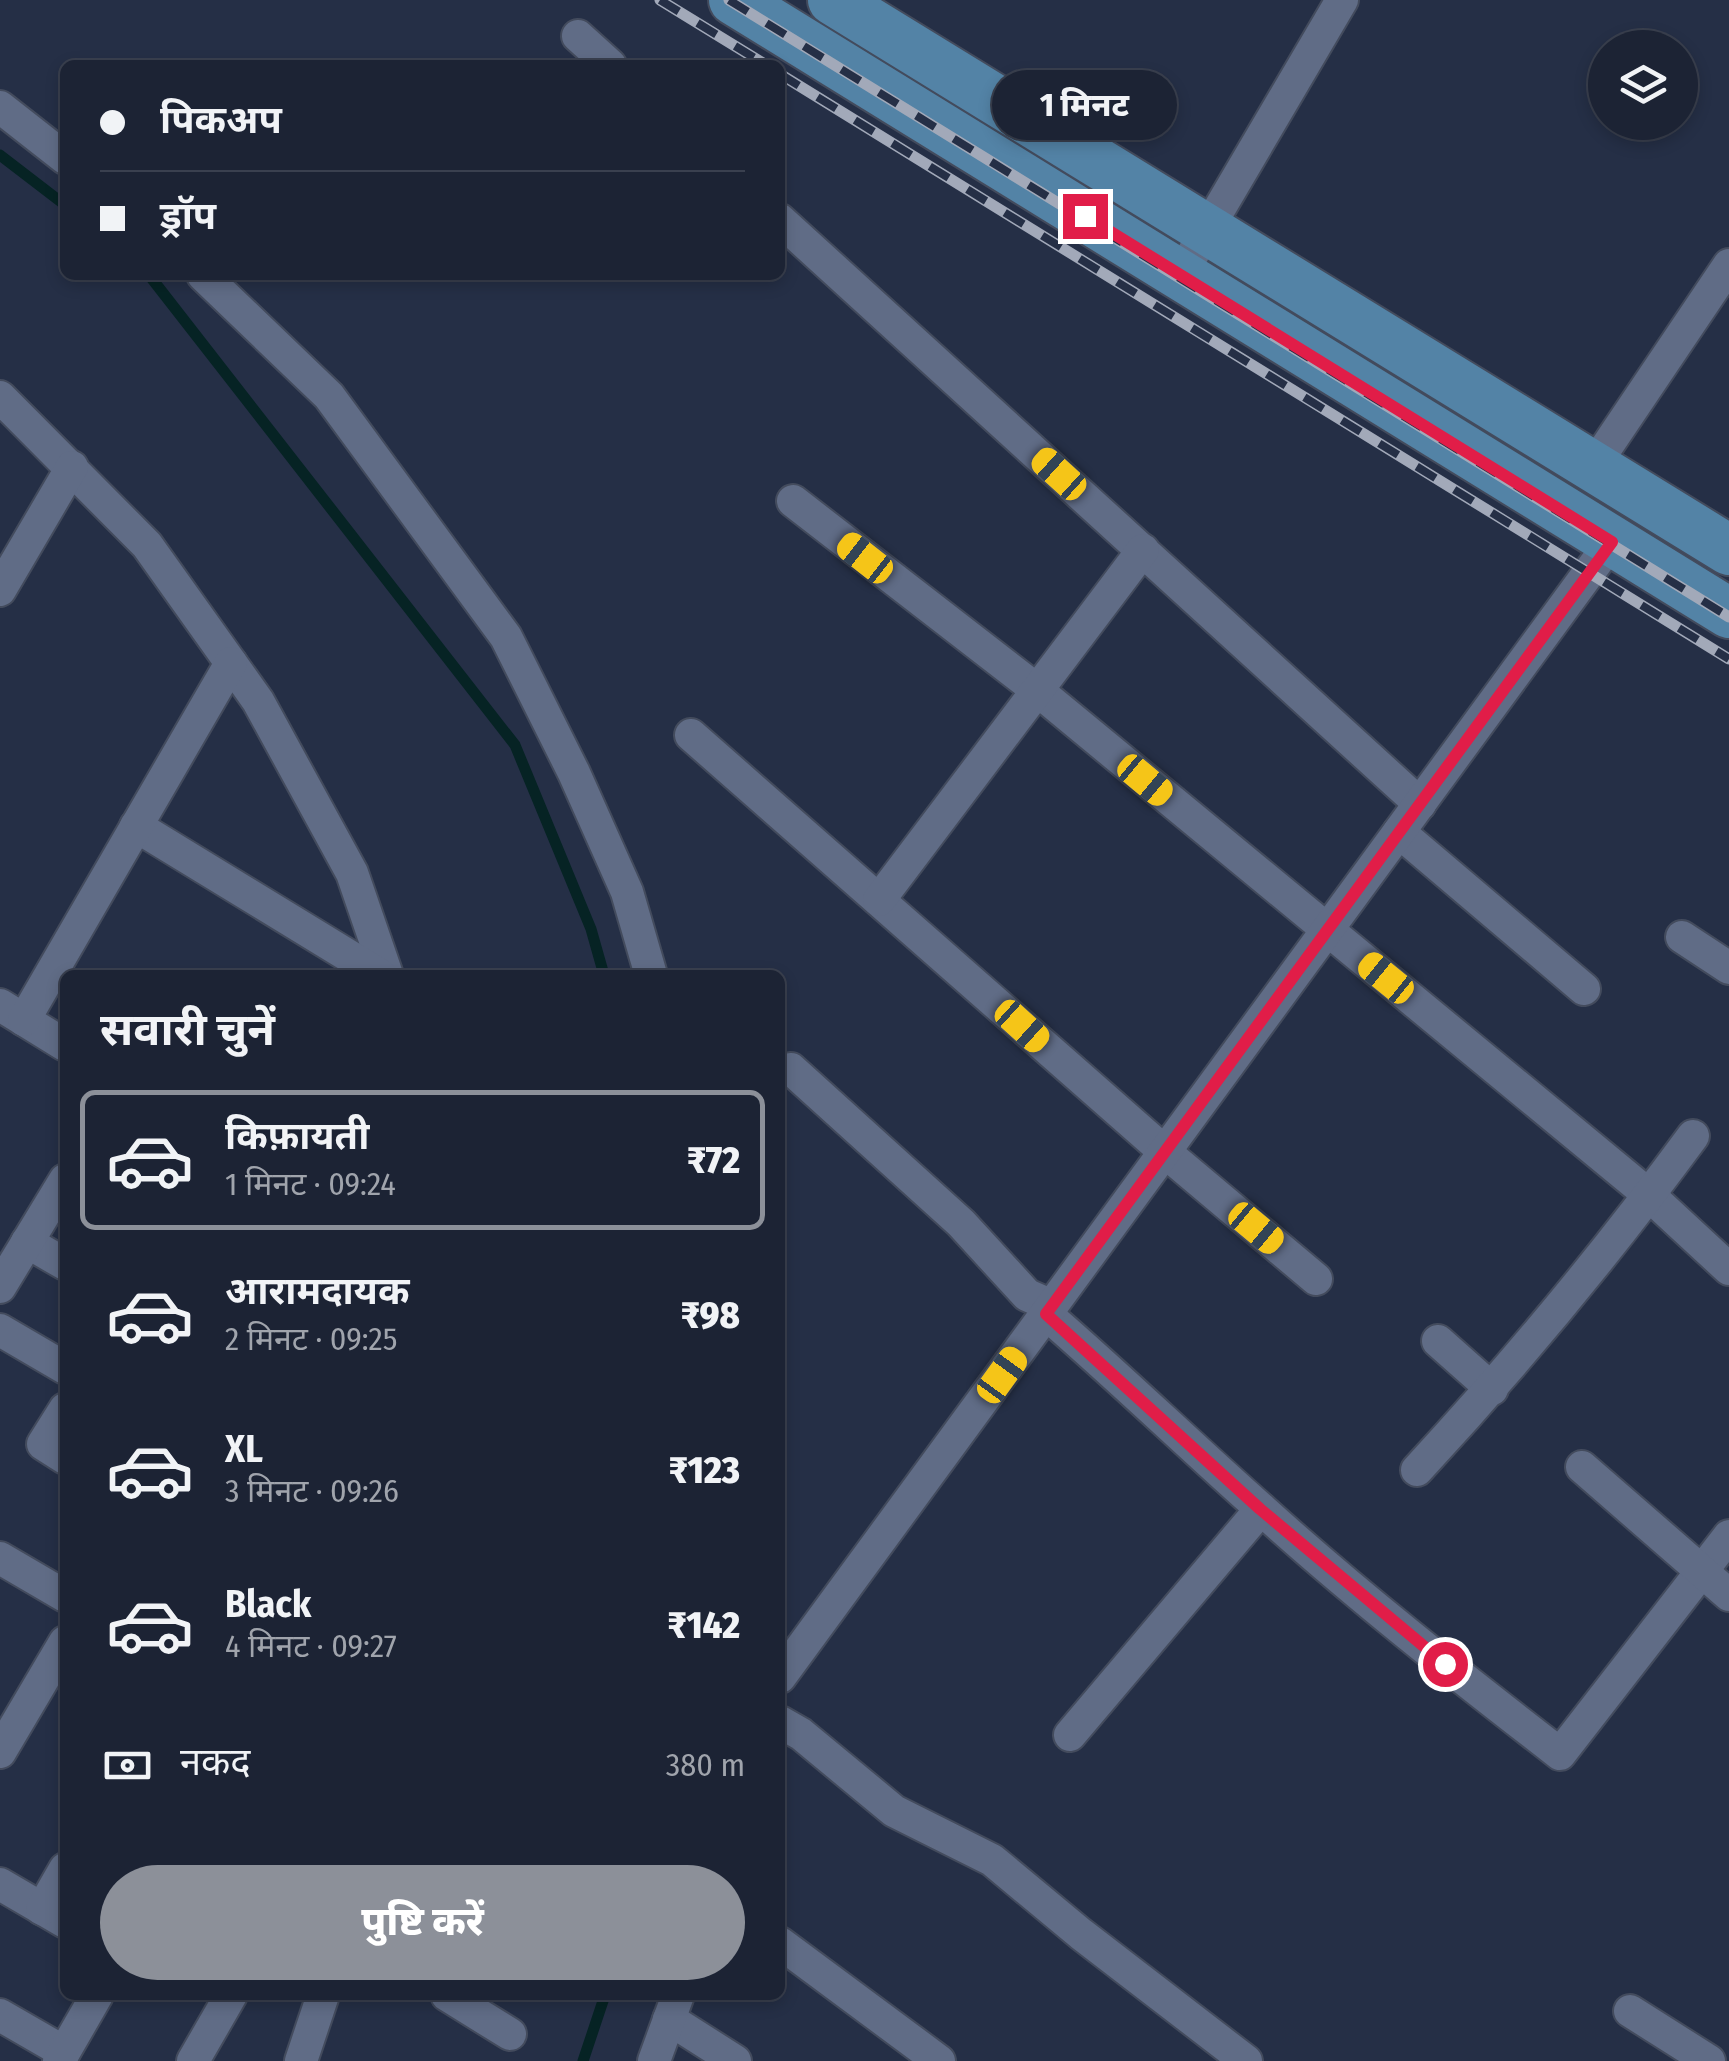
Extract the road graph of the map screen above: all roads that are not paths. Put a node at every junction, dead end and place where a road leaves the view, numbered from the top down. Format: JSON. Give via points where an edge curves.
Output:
{"nodes":[{"id":1,"x":734,"y":0,"type":"edge"},
{"id":2,"x":833,"y":0,"type":"edge"},
{"id":3,"x":1342,"y":0,"type":"edge"},
{"id":4,"x":578,"y":36,"type":"dead end"},
{"id":5,"x":604,"y":60,"type":"edge"},
{"id":6,"x":0,"y":108,"type":"edge"},
{"id":7,"x":60,"y":154,"type":"edge"},
{"id":8,"x":785,"y":225,"type":"edge"},
{"id":9,"x":1207,"y":230,"type":"junction"},
{"id":10,"x":1729,"y":265,"type":"edge"},
{"id":11,"x":1181,"y":274,"type":"junction"},
{"id":12,"x":208,"y":280,"type":"edge"},
{"id":13,"x":0,"y":397,"type":"edge"},
{"id":14,"x":72,"y":467,"type":"junction"},
{"id":15,"x":1593,"y":467,"type":"junction"},
{"id":16,"x":793,"y":501,"type":"dead end"},
{"id":17,"x":1612,"y":542,"type":"junction"},
{"id":18,"x":1143,"y":550,"type":"junction"},
{"id":19,"x":1729,"y":550,"type":"edge"},
{"id":20,"x":1,"y":585,"type":"edge"},
{"id":21,"x":1729,"y":613,"type":"edge"},
{"id":22,"x":231,"y":663,"type":"junction"},
{"id":23,"x":1037,"y":690,"type":"junction"},
{"id":24,"x":691,"y":736,"type":"dead end"},
{"id":25,"x":1420,"y":804,"type":"junction"},
{"id":26,"x":136,"y":826,"type":"junction"},
{"id":27,"x":1399,"y":832,"type":"junction"},
{"id":28,"x":878,"y":900,"type":"junction"},
{"id":29,"x":1327,"y":930,"type":"junction"},
{"id":30,"x":1682,"y":938,"type":"dead end"},
{"id":31,"x":1729,"y":968,"type":"edge"},
{"id":32,"x":375,"y":970,"type":"edge"},
{"id":33,"x":381,"y":970,"type":"edge"},
{"id":34,"x":650,"y":970,"type":"edge"},
{"id":35,"x":1584,"y":989,"type":"dead end"},
{"id":36,"x":12,"y":1013,"type":"edge"},
{"id":37,"x":60,"y":1041,"type":"edge"},
{"id":38,"x":792,"y":1068,"type":"dead end"},
{"id":39,"x":1693,"y":1136,"type":"dead end"},
{"id":40,"x":1165,"y":1152,"type":"junction"},
{"id":41,"x":60,"y":1188,"type":"edge"},
{"id":42,"x":1650,"y":1196,"type":"junction"},
{"id":43,"x":27,"y":1242,"type":"junction"},
{"id":44,"x":60,"y":1261,"type":"edge"},
{"id":45,"x":1729,"y":1269,"type":"edge"},
{"id":46,"x":1316,"y":1279,"type":"dead end"},
{"id":47,"x":0,"y":1287,"type":"edge"},
{"id":48,"x":1049,"y":1310,"type":"junction"},
{"id":49,"x":0,"y":1330,"type":"edge"},
{"id":50,"x":1438,"y":1341,"type":"dead end"},
{"id":51,"x":60,"y":1365,"type":"edge"},
{"id":52,"x":1492,"y":1389,"type":"junction"},
{"id":53,"x":60,"y":1418,"type":"edge"},
{"id":54,"x":60,"y":1455,"type":"edge"},
{"id":55,"x":1582,"y":1467,"type":"dead end"},
{"id":56,"x":1416,"y":1470,"type":"dead end"},
{"id":57,"x":1260,"y":1509,"type":"junction"},
{"id":58,"x":1729,"y":1536,"type":"edge"},
{"id":59,"x":0,"y":1558,"type":"edge"},
{"id":60,"x":1702,"y":1572,"type":"junction"},
{"id":61,"x":60,"y":1593,"type":"edge"},
{"id":62,"x":1729,"y":1595,"type":"edge"},
{"id":63,"x":60,"y":1650,"type":"edge"},
{"id":64,"x":785,"y":1670,"type":"edge"},
{"id":65,"x":785,"y":1725,"type":"edge"},
{"id":66,"x":1070,"y":1736,"type":"dead end"},
{"id":67,"x":2,"y":1743,"type":"edge"},
{"id":68,"x":0,"y":1884,"type":"edge"},
{"id":69,"x":60,"y":1890,"type":"edge"},
{"id":70,"x":54,"y":1916,"type":"edge"},
{"id":71,"x":785,"y":1947,"type":"edge"},
{"id":72,"x":94,"y":2000,"type":"edge"},
{"id":73,"x":228,"y":2000,"type":"edge"},
{"id":74,"x":321,"y":2000,"type":"edge"},
{"id":75,"x":455,"y":2000,"type":"edge"},
{"id":76,"x":674,"y":2007,"type":"edge"},
{"id":77,"x":1630,"y":2011,"type":"dead end"},
{"id":78,"x":0,"y":2015,"type":"edge"},
{"id":79,"x":510,"y":2034,"type":"dead end"},
{"id":80,"x":62,"y":2056,"type":"edge"},
{"id":81,"x":193,"y":2061,"type":"edge"},
{"id":82,"x":301,"y":2061,"type":"edge"},
{"id":83,"x":654,"y":2061,"type":"edge"},
{"id":84,"x":735,"y":2061,"type":"edge"},
{"id":85,"x":939,"y":2061,"type":"edge"},
{"id":86,"x":1246,"y":2061,"type":"edge"},
{"id":87,"x":1710,"y":2061,"type":"edge"}],
"edges":[{"from":1,"to":11,"type":"main road"},
{"from":2,"to":9,"type":"main road"},
{"from":3,"to":9,"type":"street"},
{"from":4,"to":5,"type":"street"},
{"from":6,"to":7,"type":"street"},
{"from":8,"to":18,"type":"street"},
{"from":9,"to":11,"type":"street"},
{"from":9,"to":15,"type":"main road"},
{"from":10,"to":15,"type":"street"},
{"from":11,"to":17,"type":"main road"},
{"from":12,"to":34,"type":"street","via":[[329,396],[506,637],[627,892]]},
{"from":13,"to":14,"type":"street"},
{"from":14,"to":20,"type":"street"},
{"from":14,"to":22,"type":"street","via":[[148,545]]},
{"from":15,"to":19,"type":"main road"},
{"from":16,"to":23,"type":"street"},
{"from":17,"to":21,"type":"main road"},
{"from":17,"to":25,"type":"street"},
{"from":18,"to":23,"type":"street"},
{"from":18,"to":25,"type":"street"},
{"from":22,"to":26,"type":"street"},
{"from":22,"to":33,"type":"street","via":[[352,873]]},
{"from":23,"to":28,"type":"street"},
{"from":23,"to":29,"type":"street"},
{"from":24,"to":28,"type":"street"},
{"from":25,"to":27,"type":"street"},
{"from":26,"to":32,"type":"street"},
{"from":26,"to":36,"type":"street"},
{"from":27,"to":29,"type":"street"},
{"from":27,"to":35,"type":"street"},
{"from":28,"to":40,"type":"street"},
{"from":29,"to":40,"type":"street"},
{"from":29,"to":42,"type":"street"},
{"from":30,"to":31,"type":"street"},
{"from":36,"to":37,"type":"street"},
{"from":38,"to":48,"type":"street"},
{"from":39,"to":42,"type":"street"},
{"from":40,"to":46,"type":"street"},
{"from":40,"to":48,"type":"street"},
{"from":41,"to":43,"type":"street"},
{"from":42,"to":45,"type":"street"},
{"from":42,"to":52,"type":"street"},
{"from":43,"to":44,"type":"street"},
{"from":43,"to":47,"type":"street"},
{"from":48,"to":57,"type":"street"},
{"from":48,"to":64,"type":"street"},
{"from":49,"to":51,"type":"street"},
{"from":50,"to":52,"type":"street"},
{"from":52,"to":56,"type":"street"},
{"from":53,"to":54,"type":"street","via":[[43,1444]]},
{"from":55,"to":60,"type":"street"},
{"from":57,"to":60,"type":"street","via":[[1560,1754]]},
{"from":57,"to":66,"type":"street"},
{"from":58,"to":60,"type":"street"},
{"from":59,"to":61,"type":"street"},
{"from":60,"to":62,"type":"street"},
{"from":63,"to":67,"type":"street"},
{"from":65,"to":86,"type":"street","via":[[894,1811],[992,1860]]},
{"from":68,"to":70,"type":"street"},
{"from":69,"to":70,"type":"street"},
{"from":71,"to":85,"type":"street"},
{"from":72,"to":80,"type":"street"},
{"from":73,"to":81,"type":"street"},
{"from":74,"to":82,"type":"street"},
{"from":75,"to":79,"type":"street"},
{"from":76,"to":83,"type":"street"},
{"from":76,"to":84,"type":"street"},
{"from":77,"to":87,"type":"street"},
{"from":78,"to":80,"type":"street"}]}
